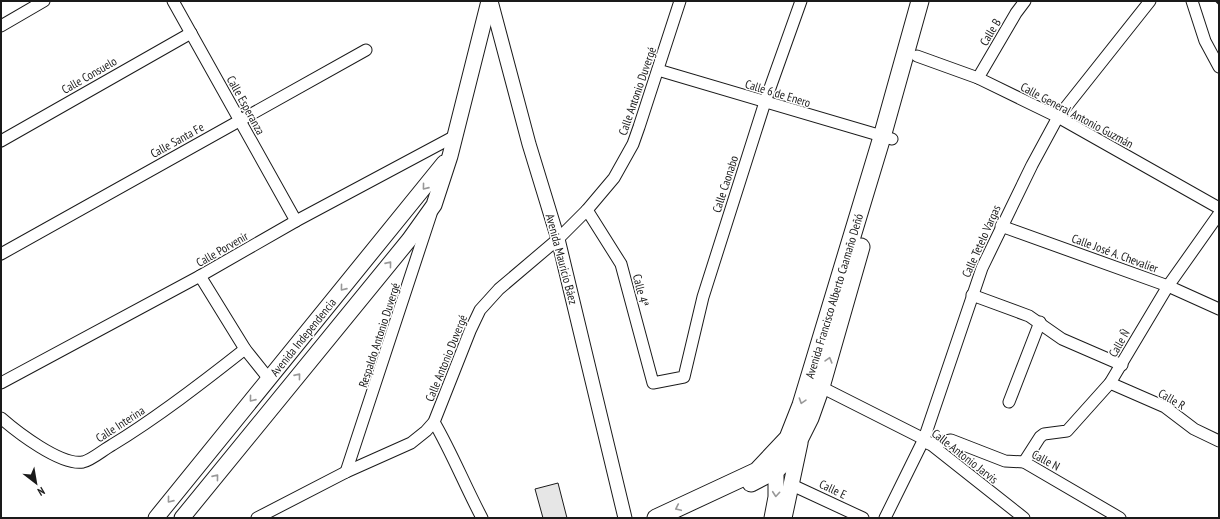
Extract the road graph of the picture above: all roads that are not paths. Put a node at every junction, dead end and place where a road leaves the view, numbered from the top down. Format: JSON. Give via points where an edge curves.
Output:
{"nodes":[{"id":1,"x":44,"y":1,"type":"edge"},
{"id":2,"x":173,"y":1,"type":"edge"},
{"id":3,"x":490,"y":1,"type":"edge"},
{"id":4,"x":680,"y":1,"type":"edge"},
{"id":5,"x":800,"y":1,"type":"edge"},
{"id":6,"x":920,"y":1,"type":"edge"},
{"id":7,"x":932,"y":1,"type":"edge"},
{"id":8,"x":1026,"y":1,"type":"edge"},
{"id":9,"x":1150,"y":1,"type":"edge"},
{"id":10,"x":1192,"y":1,"type":"edge"},
{"id":11,"x":1,"y":26,"type":"edge"},
{"id":12,"x":191,"y":33,"type":"junction"},
{"id":13,"x":366,"y":50,"type":"dead end"},
{"id":14,"x":917,"y":56,"type":"junction"},
{"id":15,"x":1219,"y":66,"type":"edge"},
{"id":16,"x":658,"y":70,"type":"junction"},
{"id":17,"x":978,"y":78,"type":"junction"},
{"id":18,"x":765,"y":102,"type":"junction"},
{"id":19,"x":1058,"y":117,"type":"junction"},
{"id":20,"x":239,"y":120,"type":"junction"},
{"id":21,"x":455,"y":136,"type":"junction"},
{"id":22,"x":887,"y":138,"type":"junction"},
{"id":23,"x":1,"y":141,"type":"edge"},
{"id":24,"x":450,"y":156,"type":"junction"},
{"id":25,"x":434,"y":205,"type":"junction"},
{"id":26,"x":1219,"y":208,"type":"edge"},
{"id":27,"x":587,"y":210,"type":"junction"},
{"id":28,"x":1219,"y":214,"type":"edge"},
{"id":29,"x":296,"y":221,"type":"junction"},
{"id":30,"x":1001,"y":226,"type":"junction"},
{"id":31,"x":558,"y":239,"type":"junction"},
{"id":32,"x":1,"y":254,"type":"edge"},
{"id":33,"x":200,"y":276,"type":"junction"},
{"id":34,"x":1168,"y":286,"type":"junction"},
{"id":35,"x":972,"y":295,"type":"junction"},
{"id":36,"x":1219,"y":309,"type":"edge"},
{"id":37,"x":1040,"y":322,"type":"junction"},
{"id":38,"x":245,"y":349,"type":"junction"},
{"id":39,"x":1122,"y":365,"type":"junction"},
{"id":40,"x":269,"y":379,"type":"junction"},
{"id":41,"x":1,"y":383,"type":"edge"},
{"id":42,"x":1110,"y":383,"type":"junction"},
{"id":43,"x":654,"y":384,"type":"joint"},
{"id":44,"x":821,"y":387,"type":"junction"},
{"id":45,"x":1009,"y":402,"type":"dead end"},
{"id":46,"x":1,"y":418,"type":"edge"},
{"id":47,"x":434,"y":422,"type":"junction"},
{"id":48,"x":801,"y":436,"type":"junction"},
{"id":49,"x":1219,"y":441,"type":"edge"},
{"id":50,"x":927,"y":442,"type":"junction"},
{"id":51,"x":1024,"y":462,"type":"junction"},
{"id":52,"x":776,"y":470,"type":"junction"},
{"id":53,"x":346,"y":472,"type":"junction"},
{"id":54,"x":792,"y":485,"type":"junction"},
{"id":55,"x":156,"y":518,"type":"edge"},
{"id":56,"x":182,"y":518,"type":"edge"},
{"id":57,"x":257,"y":518,"type":"edge"},
{"id":58,"x":482,"y":518,"type":"edge"},
{"id":59,"x":624,"y":518,"type":"edge"},
{"id":60,"x":656,"y":518,"type":"edge"},
{"id":61,"x":684,"y":518,"type":"edge"},
{"id":62,"x":772,"y":518,"type":"edge"},
{"id":63,"x":784,"y":518,"type":"edge"},
{"id":64,"x":863,"y":518,"type":"edge"},
{"id":65,"x":885,"y":518,"type":"edge"},
{"id":66,"x":1024,"y":518,"type":"edge"},
{"id":67,"x":1120,"y":518,"type":"edge"}],
"edges":[{"from":1,"to":11,"type":"street"},
{"from":2,"to":12,"type":"street","name":"Calle Esperanza"},
{"from":3,"to":21,"type":"main road","name":"Avenida Independencia"},
{"from":3,"to":31,"type":"street","name":"Avenida Mauricio Báez"},
{"from":4,"to":16,"type":"street","name":"Calle Antonio Duvergé"},
{"from":5,"to":18,"type":"street","name":"Calle Caonabo"},
{"from":6,"to":22,"type":"main road","name":"Avenida Francisco Alberto Caamaño Deñó"},
{"from":7,"to":14,"type":"main road","name":"Avenida Francisco Alberto Caamaño Deñó"},
{"from":8,"to":17,"type":"street","name":"Calle B","via":[[1016,13]]},
{"from":9,"to":19,"type":"street","name":"Calle Tetelo Vargas"},
{"from":10,"to":15,"type":"street","via":[[1205,41]]},
{"from":12,"to":20,"type":"street","name":"Calle Esperanza"},
{"from":12,"to":23,"type":"street","name":"Calle Consuelo"},
{"from":13,"to":20,"type":"street","name":"Calle Santa Fe"},
{"from":14,"to":17,"type":"street","name":"Calle General Antonio Guzmán"},
{"from":14,"to":22,"type":"main road","name":"Avenida Francisco Alberto Caamaño Deñó"},
{"from":16,"to":18,"type":"street","name":"Calle 6 de Enero"},
{"from":16,"to":27,"type":"street","name":"Calle Antonio Duvergé","via":[[632,144],[614,178]]},
{"from":17,"to":19,"type":"street","name":"Calle General Antonio Guzmán"},
{"from":18,"to":22,"type":"street","name":"Calle 6 de Enero"},
{"from":18,"to":43,"type":"street","name":"Calle Caonabo","via":[[703,297],[685,377]]},
{"from":19,"to":26,"type":"street","name":"Calle General Antonio Guzmán"},
{"from":19,"to":30,"type":"street","name":"Calle Tetelo Vargas"},
{"from":20,"to":29,"type":"street","name":"Calle Esperanza"},
{"from":20,"to":32,"type":"street","name":"Calle Santa Fe"},
{"from":21,"to":24,"type":"main road","name":"Avenida Independencia"},
{"from":21,"to":29,"type":"street","name":"Calle Porvenir"},
{"from":44,"to":22,"type":"main road","name":"Avenida Francisco Alberto Caamaño Deñó","one_way":true},
{"from":22,"to":60,"type":"main road","name":"Avenida Francisco Alberto Caamaño Deñó","one_way":true,"via":[[801,405],[788,438],[757,471]]},
{"from":24,"to":25,"type":"main road","name":"Avenida Independencia"},
{"from":24,"to":40,"type":"main road","name":"Avenida Independencia","one_way":true},
{"from":25,"to":53,"type":"street","name":"Respaldo Antonio Duvergé"},
{"from":56,"to":25,"type":"main road","name":"Avenida Independencia","one_way":true,"via":[[409,240]]},
{"from":27,"to":31,"type":"street","name":"Calle Antonio Duvergé"},
{"from":27,"to":43,"type":"street","name":"Calle 4ª","via":[[621,264]]},
{"from":28,"to":34,"type":"street","name":"Calle Ñ"},
{"from":29,"to":33,"type":"street","name":"Calle Porvenir"},
{"from":30,"to":34,"type":"street","name":"Calle José A. Chevalier"},
{"from":30,"to":35,"type":"street","name":"Calle Tetelo Vargas"},
{"from":31,"to":47,"type":"street","name":"Calle Antonio Duvergé","via":[[499,289],[480,310]]},
{"from":31,"to":59,"type":"street","name":"Avenida Mauricio Báez"},
{"from":33,"to":38,"type":"street"},
{"from":33,"to":41,"type":"street","name":"Calle Porvenir"},
{"from":34,"to":36,"type":"street","name":"Calle José A. Chevalier"},
{"from":34,"to":39,"type":"street","name":"Calle Ñ"},
{"from":35,"to":37,"type":"street"},
{"from":35,"to":50,"type":"street","name":"Calle Tetelo Vargas"},
{"from":37,"to":39,"type":"street","via":[[1062,339]]},
{"from":37,"to":45,"type":"street"},
{"from":38,"to":40,"type":"street"},
{"from":38,"to":46,"type":"street","name":"Calle Interina","via":[[168,408],[83,462],[70,461],[52,454]]},
{"from":39,"to":42,"type":"street","name":"Calle Ñ"},
{"from":40,"to":55,"type":"main road","name":"Avenida Independencia","one_way":true},
{"from":42,"to":49,"type":"street","name":"Calle R","via":[[1165,407],[1194,429]]},
{"from":42,"to":51,"type":"street","name":"Calle Ñ","via":[[1067,431],[1044,434],[1040,437]]},
{"from":44,"to":48,"type":"main road","name":"Avenida Francisco Alberto Caamaño Deñó"},
{"from":44,"to":50,"type":"street","name":"Calle Antonio Jarvis"},
{"from":47,"to":53,"type":"street","name":"Calle Antonio Duvergé","via":[[411,443]]},
{"from":47,"to":58,"type":"street","via":[[450,448],[460,476]]},
{"from":48,"to":52,"type":"main road","name":"Avenida Francisco Alberto Caamaño Deñó","via":[[791,456]]},
{"from":48,"to":54,"type":"main road"},
{"from":50,"to":51,"type":"street","name":"Calle N","via":[[951,440],[1005,461]]},
{"from":50,"to":65,"type":"street","name":"Calle Tetelo Vargas"},
{"from":50,"to":66,"type":"street","name":"Calle Antonio Jarvis"},
{"from":51,"to":67,"type":"street","name":"Calle N"},
{"from":52,"to":61,"type":"main road","name":"Avenida Francisco Alberto Caamaño Deñó"},
{"from":52,"to":62,"type":"main road","one_way":true,"via":[[776,497]]},
{"from":53,"to":57,"type":"street","name":"Calle Antonio Duvergé"},
{"from":54,"to":63,"type":"main road"},
{"from":54,"to":64,"type":"street","name":"Calle E"}]}
